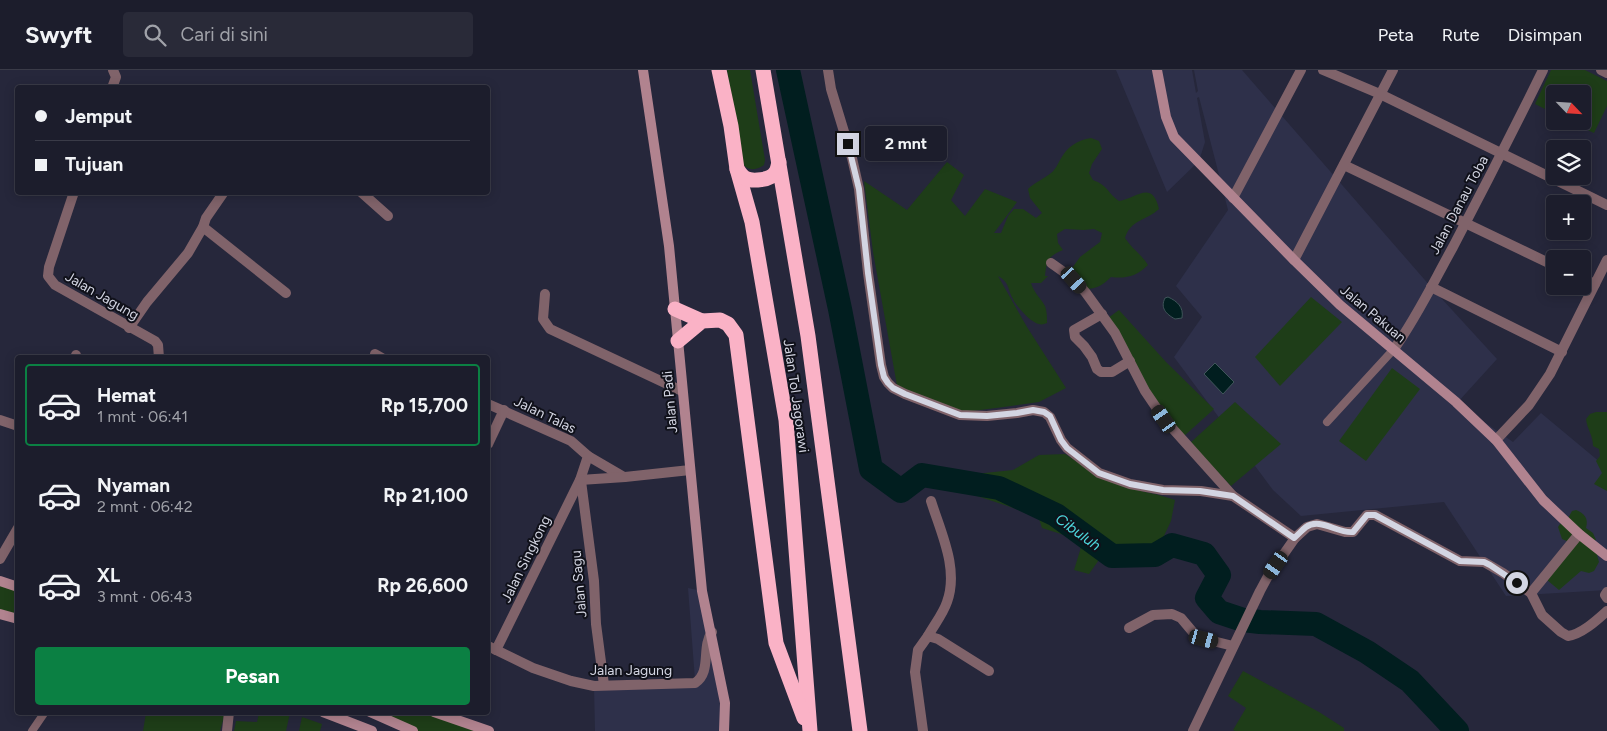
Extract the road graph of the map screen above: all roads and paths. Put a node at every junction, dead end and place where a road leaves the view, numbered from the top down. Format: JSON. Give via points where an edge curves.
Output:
{"nodes":[{"id":1,"x":113,"y":70,"type":"edge"},
{"id":2,"x":643,"y":70,"type":"edge"},
{"id":3,"x":720,"y":70,"type":"edge"},
{"id":4,"x":763,"y":70,"type":"edge"},
{"id":5,"x":828,"y":70,"type":"edge"},
{"id":6,"x":1157,"y":70,"type":"edge"},
{"id":7,"x":1301,"y":70,"type":"edge"},
{"id":8,"x":1323,"y":70,"type":"edge"},
{"id":9,"x":1393,"y":70,"type":"edge"},
{"id":10,"x":1544,"y":70,"type":"edge"},
{"id":11,"x":1601,"y":70,"type":"edge"},
{"id":12,"x":1607,"y":73,"type":"edge"},
{"id":13,"x":113,"y":85,"type":"edge"},
{"id":14,"x":1380,"y":94,"type":"junction"},
{"id":15,"x":1501,"y":154,"type":"junction"},
{"id":16,"x":779,"y":162,"type":"junction"},
{"id":17,"x":1344,"y":165,"type":"junction"},
{"id":18,"x":737,"y":169,"type":"junction"},
{"id":19,"x":73,"y":195,"type":"edge"},
{"id":20,"x":222,"y":195,"type":"edge"},
{"id":21,"x":364,"y":195,"type":"edge"},
{"id":22,"x":1233,"y":198,"type":"junction"},
{"id":23,"x":1607,"y":205,"type":"edge"},
{"id":24,"x":388,"y":216,"type":"dead end"},
{"id":25,"x":1465,"y":223,"type":"junction"},
{"id":26,"x":203,"y":227,"type":"junction"},
{"id":27,"x":1294,"y":260,"type":"junction"},
{"id":28,"x":1607,"y":260,"type":"edge"},
{"id":29,"x":1546,"y":262,"type":"edge"},
{"id":30,"x":1051,"y":263,"type":"dead end"},
{"id":31,"x":1591,"y":282,"type":"edge"},
{"id":32,"x":1596,"y":284,"type":"junction"},
{"id":33,"x":1431,"y":287,"type":"junction"},
{"id":34,"x":286,"y":293,"type":"dead end"},
{"id":35,"x":544,"y":294,"type":"dead end"},
{"id":36,"x":675,"y":309,"type":"junction"},
{"id":37,"x":1102,"y":314,"type":"junction"},
{"id":38,"x":702,"y":321,"type":"junction"},
{"id":39,"x":129,"y":328,"type":"junction"},
{"id":40,"x":678,"y":341,"type":"junction"},
{"id":41,"x":1394,"y":349,"type":"junction"},
{"id":42,"x":1562,"y":352,"type":"junction"},
{"id":43,"x":159,"y":355,"type":"edge"},
{"id":44,"x":1130,"y":361,"type":"junction"},
{"id":45,"x":682,"y":391,"type":"junction"},
{"id":46,"x":490,"y":405,"type":"edge"},
{"id":47,"x":504,"y":410,"type":"junction"},
{"id":48,"x":0,"y":420,"type":"edge"},
{"id":49,"x":1327,"y":422,"type":"dead end"},
{"id":50,"x":15,"y":425,"type":"edge"},
{"id":51,"x":490,"y":440,"type":"edge"},
{"id":52,"x":1496,"y":440,"type":"junction"},
{"id":53,"x":588,"y":456,"type":"junction"},
{"id":54,"x":690,"y":470,"type":"junction"},
{"id":55,"x":624,"y":477,"type":"junction"},
{"id":56,"x":580,"y":480,"type":"junction"},
{"id":57,"x":1233,"y":496,"type":"junction"},
{"id":58,"x":931,"y":501,"type":"dead end"},
{"id":59,"x":15,"y":533,"type":"edge"},
{"id":60,"x":1579,"y":534,"type":"junction"},
{"id":61,"x":1294,"y":538,"type":"junction"},
{"id":62,"x":1607,"y":556,"type":"edge"},
{"id":63,"x":1,"y":558,"type":"edge"},
{"id":64,"x":0,"y":582,"type":"edge"},
{"id":65,"x":15,"y":586,"type":"edge"},
{"id":66,"x":1607,"y":592,"type":"edge"},
{"id":67,"x":1531,"y":593,"type":"junction"},
{"id":68,"x":1607,"y":598,"type":"edge"},
{"id":69,"x":1607,"y":611,"type":"edge"},
{"id":70,"x":0,"y":614,"type":"edge"},
{"id":71,"x":15,"y":618,"type":"edge"},
{"id":72,"x":1129,"y":628,"type":"dead end"},
{"id":73,"x":712,"y":632,"type":"junction"},
{"id":74,"x":928,"y":636,"type":"junction"},
{"id":75,"x":1234,"y":645,"type":"junction"},
{"id":76,"x":492,"y":648,"type":"edge"},
{"id":77,"x":989,"y":671,"type":"dead end"},
{"id":78,"x":604,"y":685,"type":"junction"},
{"id":79,"x":43,"y":715,"type":"edge"},
{"id":80,"x":229,"y":715,"type":"edge"},
{"id":81,"x":331,"y":715,"type":"edge"},
{"id":82,"x":377,"y":715,"type":"edge"},
{"id":83,"x":443,"y":715,"type":"edge"},
{"id":84,"x":32,"y":731,"type":"edge"},
{"id":85,"x":227,"y":731,"type":"edge"},
{"id":86,"x":372,"y":731,"type":"edge"},
{"id":87,"x":413,"y":731,"type":"edge"},
{"id":88,"x":489,"y":731,"type":"edge"},
{"id":89,"x":724,"y":731,"type":"edge"},
{"id":90,"x":810,"y":731,"type":"edge"},
{"id":91,"x":860,"y":731,"type":"edge"},
{"id":92,"x":923,"y":731,"type":"edge"},
{"id":93,"x":1193,"y":731,"type":"edge"}],
"edges":[{"from":1,"to":13,"type":"street","via":[[116,77]]},
{"from":2,"to":36,"type":"street","name":"Jalan Padi"},
{"from":3,"to":18,"type":"highway","name":"Jalan Tol Jagorawi"},
{"from":4,"to":16,"type":"highway","name":"Jalan Tol Jagorawi"},
{"from":5,"to":57,"type":"street","via":[[859,189],[881,365],[888,383],[905,394],[960,415],[1044,412],[1050,416],[1067,448],[1099,473],[1130,484],[1163,490]]},
{"from":6,"to":22,"type":"street","name":"Jalan Pakuan","via":[[1166,117],[1174,137]]},
{"from":7,"to":22,"type":"street"},
{"from":8,"to":14,"type":"street"},
{"from":9,"to":14,"type":"street"},
{"from":10,"to":15,"type":"street","name":"Jalan Danau Toba"},
{"from":11,"to":12,"type":"street"},
{"from":14,"to":15,"type":"street"},
{"from":14,"to":17,"type":"street"},
{"from":15,"to":23,"type":"street"},
{"from":15,"to":25,"type":"street","name":"Jalan Danau Toba"},
{"from":16,"to":18,"type":"highway","via":[[776,172],[768,178],[744,178]]},
{"from":16,"to":91,"type":"highway","name":"Jalan Tol Jagorawi","via":[[808,336]]},
{"from":17,"to":25,"type":"street"},
{"from":17,"to":27,"type":"street"},
{"from":18,"to":90,"type":"highway","name":"Jalan Tol Jagorawi","via":[[752,222],[786,420]]},
{"from":19,"to":39,"type":"street","name":"Jalan Jagung","via":[[48,276],[55,285]]},
{"from":20,"to":26,"type":"street"},
{"from":21,"to":24,"type":"street"},
{"from":22,"to":27,"type":"street","name":"Jalan Pakuan"},
{"from":25,"to":29,"type":"street"},
{"from":25,"to":33,"type":"street","name":"Jalan Danau Toba"},
{"from":26,"to":34,"type":"street"},
{"from":26,"to":39,"type":"street","via":[[188,253]]},
{"from":27,"to":41,"type":"street","name":"Jalan Pakuan","via":[[1340,305]]},
{"from":28,"to":32,"type":"street"},
{"from":30,"to":37,"type":"street","via":[[1074,280]]},
{"from":31,"to":32,"type":"street"},
{"from":32,"to":42,"type":"street"},
{"from":33,"to":41,"type":"street","name":"Jalan Danau Toba"},
{"from":33,"to":42,"type":"street"},
{"from":35,"to":45,"type":"street","via":[[543,319],[550,329]]},
{"from":36,"to":38,"type":"highway"},
{"from":36,"to":40,"type":"street","name":"Jalan Padi"},
{"from":37,"to":44,"type":"street"},
{"from":37,"to":44,"type":"street","via":[[1074,330],[1074,337],[1101,372],[1112,372]]},
{"from":38,"to":40,"type":"highway"},
{"from":38,"to":90,"type":"highway","via":[[720,320],[728,324],[736,335],[776,643]]},
{"from":39,"to":43,"type":"street","name":"Jalan Jagung","via":[[155,341]]},
{"from":40,"to":45,"type":"street","name":"Jalan Padi"},
{"from":41,"to":49,"type":"lane"},
{"from":41,"to":52,"type":"street","name":"Jalan Pakuan"},
{"from":42,"to":52,"type":"street","via":[[1540,390]]},
{"from":44,"to":57,"type":"street","via":[[1164,419]]},
{"from":45,"to":54,"type":"street","name":"Jalan Padi"},
{"from":46,"to":47,"type":"street","name":"Jalan Talas"},
{"from":47,"to":51,"type":"street"},
{"from":47,"to":53,"type":"street","name":"Jalan Talas","via":[[571,441]]},
{"from":48,"to":50,"type":"street"},
{"from":52,"to":60,"type":"street","name":"Jalan Pakuan","via":[[1544,500]]},
{"from":53,"to":55,"type":"street","name":"Jalan Talas"},
{"from":53,"to":56,"type":"street"},
{"from":54,"to":55,"type":"street"},
{"from":54,"to":73,"type":"street","name":"Jalan Padi","via":[[702,591]]},
{"from":55,"to":56,"type":"street"},
{"from":56,"to":76,"type":"street","name":"Jalan Singkong"},
{"from":56,"to":78,"type":"street","name":"Jalan Sagu"},
{"from":57,"to":61,"type":"street"},
{"from":58,"to":74,"type":"street","via":[[951,565],[951,586],[947,603]]},
{"from":59,"to":63,"type":"street"},
{"from":60,"to":62,"type":"street","name":"Jalan Pakuan"},
{"from":60,"to":67,"type":"street"},
{"from":61,"to":67,"type":"street","via":[[1307,527],[1317,524],[1353,532],[1367,515],[1375,515],[1460,561],[1490,565]]},
{"from":61,"to":75,"type":"street","via":[[1266,578]]},
{"from":64,"to":65,"type":"street"},
{"from":66,"to":68,"type":"street"},
{"from":67,"to":69,"type":"street","via":[[1542,615],[1568,636],[1584,629]]},
{"from":70,"to":71,"type":"street"},
{"from":72,"to":75,"type":"street","via":[[1154,615],[1172,614],[1181,618],[1198,636]]},
{"from":73,"to":78,"type":"street","name":"Jalan Jagung","via":[[706,645],[704,672],[695,683]]},
{"from":73,"to":89,"type":"street","name":"Jalan Padi","via":[[725,703]]},
{"from":74,"to":77,"type":"street"},
{"from":74,"to":92,"type":"street","via":[[918,650],[916,662]]},
{"from":75,"to":93,"type":"street"},
{"from":76,"to":78,"type":"street","name":"Jalan Jagung","via":[[571,681]]},
{"from":79,"to":84,"type":"lane"},
{"from":80,"to":85,"type":"street"},
{"from":81,"to":86,"type":"street"},
{"from":82,"to":87,"type":"street"},
{"from":83,"to":88,"type":"street"}]}
